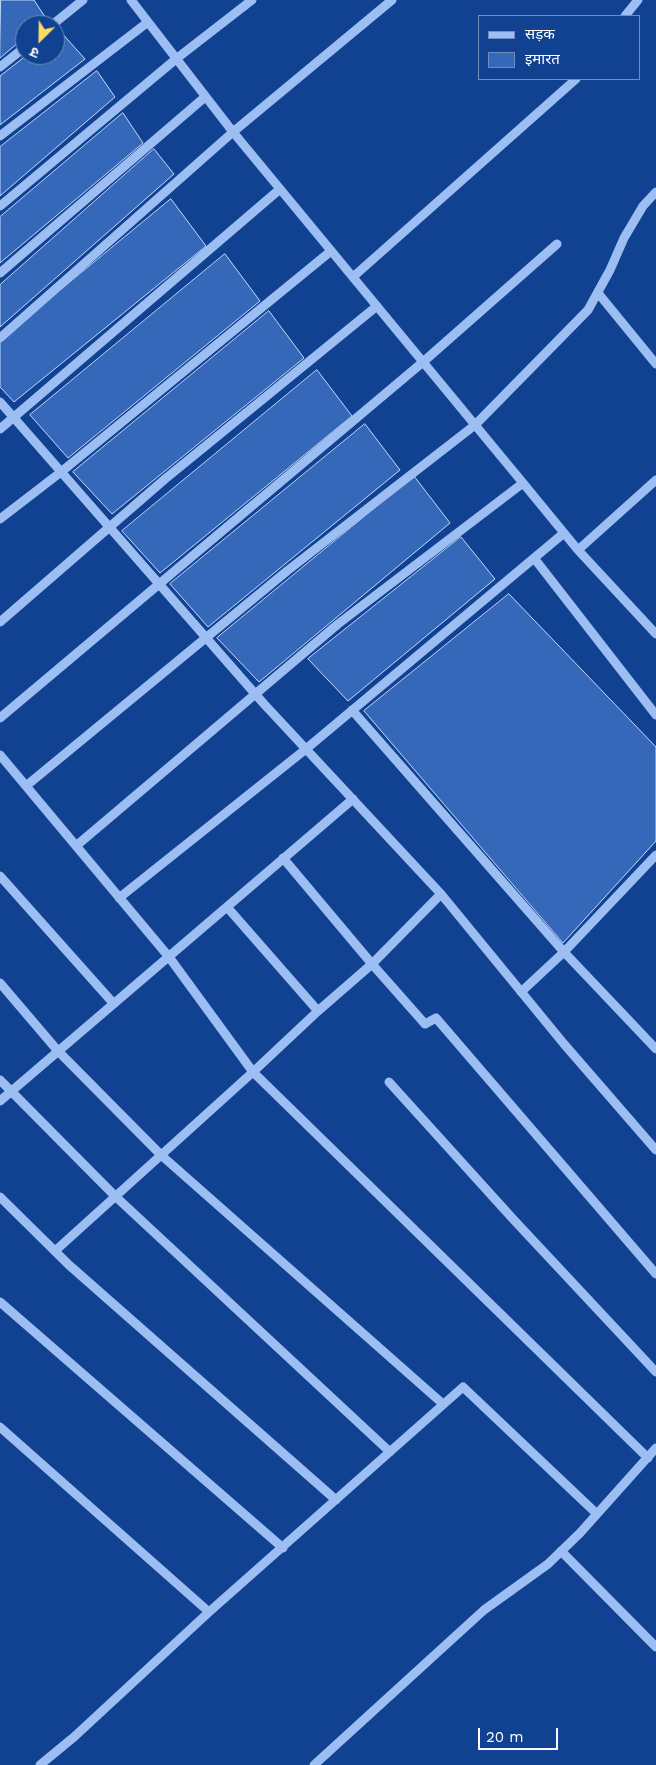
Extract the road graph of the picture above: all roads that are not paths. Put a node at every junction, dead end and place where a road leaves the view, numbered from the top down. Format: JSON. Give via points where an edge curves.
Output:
{"nodes":[{"id":1,"x":83,"y":0,"type":"edge"},
{"id":2,"x":131,"y":0,"type":"edge"},
{"id":3,"x":252,"y":0,"type":"edge"},
{"id":4,"x":392,"y":0,"type":"edge"},
{"id":5,"x":638,"y":0,"type":"edge"},
{"id":6,"x":64,"y":15,"type":"edge"},
{"id":7,"x":627,"y":15,"type":"edge"},
{"id":8,"x":148,"y":22,"type":"junction"},
{"id":9,"x":15,"y":55,"type":"edge"},
{"id":10,"x":176,"y":58,"type":"junction"},
{"id":11,"x":0,"y":67,"type":"edge"},
{"id":12,"x":575,"y":80,"type":"edge"},
{"id":13,"x":205,"y":97,"type":"junction"},
{"id":14,"x":233,"y":132,"type":"junction"},
{"id":15,"x":0,"y":136,"type":"edge"},
{"id":16,"x":280,"y":190,"type":"junction"},
{"id":17,"x":656,"y":192,"type":"edge"},
{"id":18,"x":0,"y":206,"type":"edge"},
{"id":19,"x":558,"y":244,"type":"dead end"},
{"id":20,"x":331,"y":251,"type":"junction"},
{"id":21,"x":0,"y":273,"type":"edge"},
{"id":22,"x":353,"y":277,"type":"junction"},
{"id":23,"x":598,"y":293,"type":"junction"},
{"id":24,"x":377,"y":306,"type":"junction"},
{"id":25,"x":0,"y":338,"type":"edge"},
{"id":26,"x":423,"y":362,"type":"junction"},
{"id":27,"x":656,"y":364,"type":"edge"},
{"id":28,"x":0,"y":402,"type":"edge"},
{"id":29,"x":14,"y":418,"type":"junction"},
{"id":30,"x":475,"y":425,"type":"junction"},
{"id":31,"x":0,"y":429,"type":"edge"},
{"id":32,"x":61,"y":472,"type":"junction"},
{"id":33,"x":656,"y":480,"type":"edge"},
{"id":34,"x":523,"y":483,"type":"junction"},
{"id":35,"x":0,"y":519,"type":"edge"},
{"id":36,"x":108,"y":527,"type":"junction"},
{"id":37,"x":564,"y":533,"type":"junction"},
{"id":38,"x":578,"y":550,"type":"junction"},
{"id":39,"x":534,"y":558,"type":"junction"},
{"id":40,"x":160,"y":585,"type":"junction"},
{"id":41,"x":0,"y":622,"type":"edge"},
{"id":42,"x":656,"y":634,"type":"edge"},
{"id":43,"x":205,"y":637,"type":"junction"},
{"id":44,"x":255,"y":693,"type":"junction"},
{"id":45,"x":352,"y":710,"type":"junction"},
{"id":46,"x":656,"y":715,"type":"edge"},
{"id":47,"x":0,"y":718,"type":"edge"},
{"id":48,"x":306,"y":749,"type":"junction"},
{"id":49,"x":0,"y":755,"type":"edge"},
{"id":50,"x":26,"y":786,"type":"junction"},
{"id":51,"x":353,"y":799,"type":"junction"},
{"id":52,"x":76,"y":846,"type":"junction"},
{"id":53,"x":656,"y":855,"type":"edge"},
{"id":54,"x":283,"y":858,"type":"junction"},
{"id":55,"x":0,"y":876,"type":"edge"},
{"id":56,"x":441,"y":894,"type":"junction"},
{"id":57,"x":119,"y":898,"type":"junction"},
{"id":58,"x":227,"y":907,"type":"junction"},
{"id":59,"x":564,"y":952,"type":"junction"},
{"id":60,"x":169,"y":957,"type":"junction"},
{"id":61,"x":372,"y":964,"type":"junction"},
{"id":62,"x":0,"y":983,"type":"edge"},
{"id":63,"x":521,"y":992,"type":"junction"},
{"id":64,"x":114,"y":1004,"type":"junction"},
{"id":65,"x":318,"y":1011,"type":"junction"},
{"id":66,"x":656,"y":1049,"type":"edge"},
{"id":67,"x":58,"y":1051,"type":"junction"},
{"id":68,"x":253,"y":1072,"type":"junction"},
{"id":69,"x":0,"y":1080,"type":"edge"},
{"id":70,"x":389,"y":1082,"type":"dead end"},
{"id":71,"x":10,"y":1092,"type":"junction"},
{"id":72,"x":0,"y":1101,"type":"edge"},
{"id":73,"x":656,"y":1150,"type":"edge"},
{"id":74,"x":161,"y":1155,"type":"junction"},
{"id":75,"x":115,"y":1196,"type":"junction"},
{"id":76,"x":0,"y":1197,"type":"edge"},
{"id":77,"x":55,"y":1251,"type":"junction"},
{"id":78,"x":656,"y":1274,"type":"edge"},
{"id":79,"x":0,"y":1302,"type":"edge"},
{"id":80,"x":656,"y":1372,"type":"edge"},
{"id":81,"x":443,"y":1404,"type":"junction"},
{"id":82,"x":0,"y":1427,"type":"edge"},
{"id":83,"x":656,"y":1448,"type":"edge"},
{"id":84,"x":390,"y":1452,"type":"junction"},
{"id":85,"x":648,"y":1458,"type":"junction"},
{"id":86,"x":336,"y":1500,"type":"junction"},
{"id":87,"x":597,"y":1514,"type":"junction"},
{"id":88,"x":283,"y":1548,"type":"junction"},
{"id":89,"x":561,"y":1551,"type":"junction"},
{"id":90,"x":209,"y":1612,"type":"junction"},
{"id":91,"x":655,"y":1644,"type":"edge"},
{"id":92,"x":40,"y":1765,"type":"edge"},
{"id":93,"x":314,"y":1765,"type":"edge"}],
"edges":[{"from":1,"to":6,"type":"street"},
{"from":2,"to":8,"type":"street"},
{"from":3,"to":10,"type":"street"},
{"from":4,"to":14,"type":"street"},
{"from":5,"to":7,"type":"street"},
{"from":8,"to":10,"type":"street"},
{"from":8,"to":15,"type":"street"},
{"from":9,"to":11,"type":"street"},
{"from":10,"to":13,"type":"street"},
{"from":10,"to":18,"type":"street"},
{"from":12,"to":22,"type":"street"},
{"from":13,"to":14,"type":"street"},
{"from":13,"to":21,"type":"street"},
{"from":14,"to":16,"type":"street"},
{"from":14,"to":25,"type":"street"},
{"from":16,"to":20,"type":"street"},
{"from":16,"to":29,"type":"street"},
{"from":17,"to":23,"type":"street","via":[[643,206],[624,238]]},
{"from":19,"to":26,"type":"street"},
{"from":20,"to":22,"type":"street"},
{"from":20,"to":32,"type":"street"},
{"from":22,"to":24,"type":"street"},
{"from":23,"to":27,"type":"street"},
{"from":23,"to":30,"type":"street","via":[[588,310]]},
{"from":24,"to":26,"type":"street"},
{"from":24,"to":36,"type":"street"},
{"from":26,"to":30,"type":"street"},
{"from":26,"to":40,"type":"street"},
{"from":28,"to":29,"type":"street"},
{"from":29,"to":31,"type":"street"},
{"from":29,"to":32,"type":"street"},
{"from":30,"to":34,"type":"street"},
{"from":30,"to":43,"type":"street"},
{"from":32,"to":35,"type":"street"},
{"from":32,"to":36,"type":"street"},
{"from":33,"to":38,"type":"street"},
{"from":34,"to":37,"type":"street"},
{"from":34,"to":44,"type":"street","via":[[338,624]]},
{"from":36,"to":40,"type":"street"},
{"from":36,"to":41,"type":"street"},
{"from":37,"to":38,"type":"street"},
{"from":37,"to":39,"type":"street"},
{"from":38,"to":42,"type":"street"},
{"from":39,"to":45,"type":"street"},
{"from":39,"to":46,"type":"street"},
{"from":40,"to":43,"type":"street"},
{"from":40,"to":47,"type":"street"},
{"from":43,"to":44,"type":"street"},
{"from":43,"to":50,"type":"street"},
{"from":44,"to":48,"type":"street"},
{"from":44,"to":52,"type":"street"},
{"from":45,"to":48,"type":"street"},
{"from":45,"to":59,"type":"street"},
{"from":48,"to":51,"type":"street"},
{"from":48,"to":57,"type":"street"},
{"from":49,"to":50,"type":"street"},
{"from":50,"to":52,"type":"street"},
{"from":51,"to":54,"type":"street"},
{"from":51,"to":56,"type":"street"},
{"from":52,"to":57,"type":"street"},
{"from":53,"to":59,"type":"street"},
{"from":54,"to":58,"type":"street"},
{"from":54,"to":61,"type":"street"},
{"from":55,"to":64,"type":"street"},
{"from":56,"to":61,"type":"street"},
{"from":56,"to":63,"type":"street"},
{"from":57,"to":60,"type":"street"},
{"from":58,"to":60,"type":"street"},
{"from":58,"to":65,"type":"street"},
{"from":59,"to":63,"type":"street"},
{"from":59,"to":66,"type":"street"},
{"from":60,"to":64,"type":"street"},
{"from":60,"to":68,"type":"street"},
{"from":61,"to":65,"type":"street"},
{"from":61,"to":78,"type":"street","via":[[425,1024],[436,1018]]},
{"from":62,"to":67,"type":"street"},
{"from":63,"to":73,"type":"street"},
{"from":64,"to":67,"type":"street"},
{"from":65,"to":68,"type":"street"},
{"from":67,"to":71,"type":"street"},
{"from":67,"to":74,"type":"street"},
{"from":68,"to":74,"type":"street"},
{"from":68,"to":85,"type":"street"},
{"from":69,"to":71,"type":"street"},
{"from":70,"to":80,"type":"street"},
{"from":71,"to":72,"type":"street"},
{"from":71,"to":75,"type":"street"},
{"from":74,"to":75,"type":"street"},
{"from":74,"to":81,"type":"street"},
{"from":75,"to":77,"type":"street"},
{"from":75,"to":84,"type":"street"},
{"from":76,"to":77,"type":"street"},
{"from":77,"to":86,"type":"street"},
{"from":79,"to":88,"type":"street"},
{"from":81,"to":84,"type":"street"},
{"from":81,"to":87,"type":"street","via":[[463,1387]]},
{"from":82,"to":90,"type":"street"},
{"from":83,"to":85,"type":"street"},
{"from":84,"to":86,"type":"street"},
{"from":85,"to":87,"type":"street"},
{"from":86,"to":88,"type":"street"},
{"from":87,"to":89,"type":"street"},
{"from":88,"to":90,"type":"street"},
{"from":89,"to":91,"type":"street"},
{"from":89,"to":93,"type":"street","via":[[484,1610]]},
{"from":90,"to":92,"type":"street"}]}
